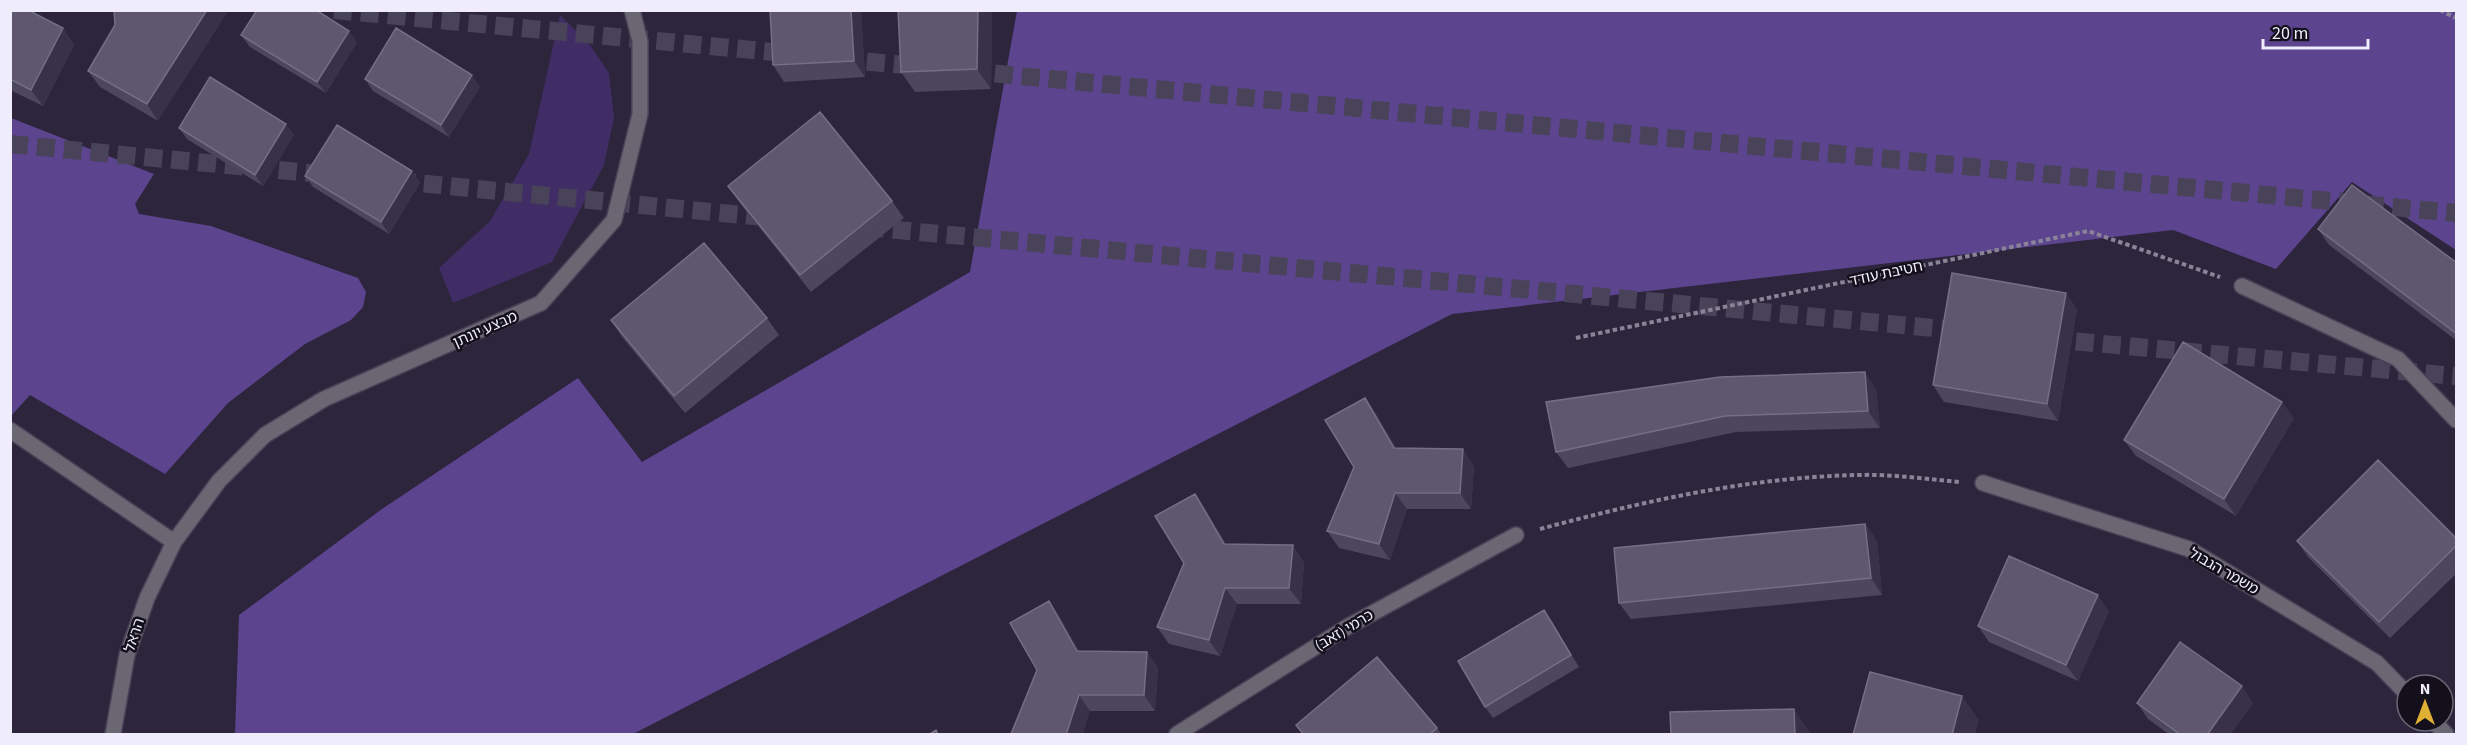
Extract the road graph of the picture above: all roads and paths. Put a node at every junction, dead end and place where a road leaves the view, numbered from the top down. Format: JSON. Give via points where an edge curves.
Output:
{"nodes":[{"id":1,"x":632,"y":10,"type":"edge"},
{"id":2,"x":2440,"y":10,"type":"edge"},
{"id":3,"x":2457,"y":18,"type":"edge"},
{"id":4,"x":2192,"y":266,"type":"dead end"},
{"id":5,"x":2242,"y":286,"type":"dead end"},
{"id":6,"x":1576,"y":338,"type":"dead end"},
{"id":7,"x":2457,"y":420,"type":"edge"},
{"id":8,"x":10,"y":430,"type":"edge"},
{"id":9,"x":1983,"y":483,"type":"joint"},
{"id":10,"x":1516,"y":536,"type":"joint"},
{"id":11,"x":174,"y":542,"type":"junction"},
{"id":12,"x":2395,"y":682,"type":"edge"},
{"id":13,"x":113,"y":735,"type":"edge"},
{"id":14,"x":1177,"y":735,"type":"edge"}],
"edges":[{"from":1,"to":11,"type":"street","name":"מבצע יונתן","via":[[640,41],[640,114],[614,220],[542,303],[324,399],[265,435],[219,481]]},
{"from":2,"to":3,"type":"path"},
{"from":4,"to":6,"type":"path","name":"חטיבת עודד","via":[[2088,231]]},
{"from":5,"to":7,"type":"street","via":[[2398,359]]},
{"from":8,"to":11,"type":"street"},
{"from":9,"to":10,"type":"path","via":[[1860,475],[1739,484],[1631,505]]},
{"from":9,"to":12,"type":"street","name":"משמר הגבול","via":[[2189,549],[2377,663]]},
{"from":10,"to":14,"type":"street","name":"כרמי (זאב)","via":[[1347,627]]},
{"from":11,"to":13,"type":"street","name":"הראל","via":[[147,598],[127,655]]}]}
